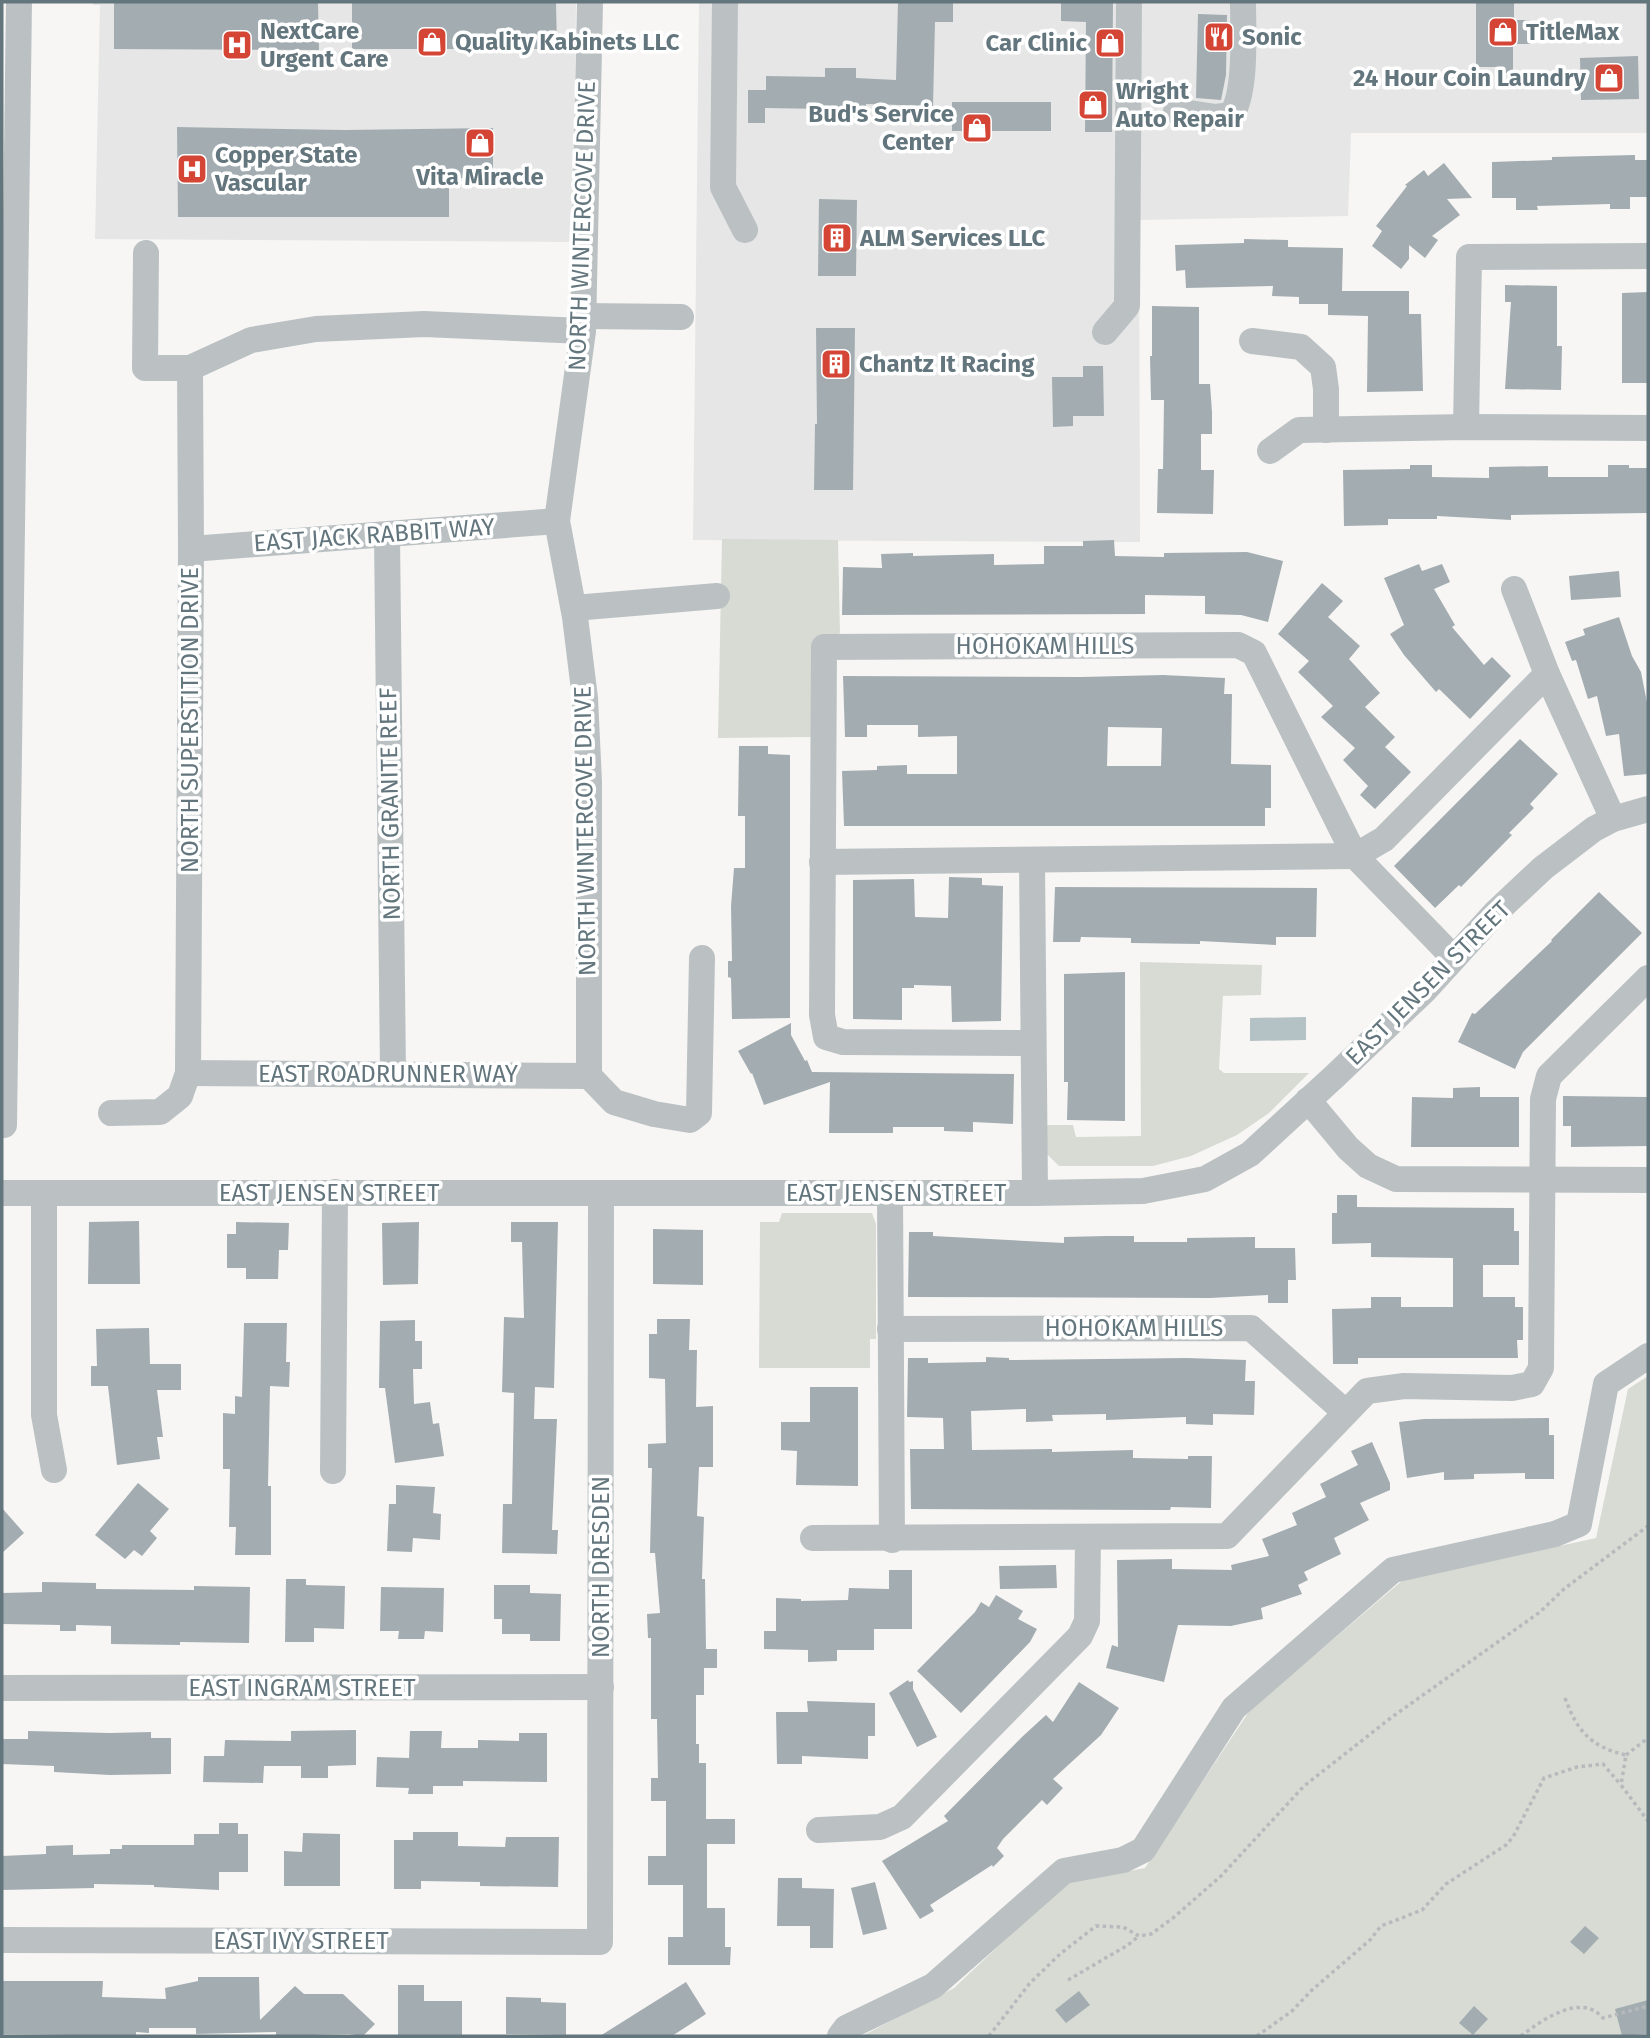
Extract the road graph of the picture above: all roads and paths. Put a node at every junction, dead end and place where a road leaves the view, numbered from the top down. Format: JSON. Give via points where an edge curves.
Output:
{"nodes":[{"id":1,"x":19,"y":2,"type":"edge"},
{"id":2,"x":590,"y":2,"type":"edge"},
{"id":3,"x":725,"y":2,"type":"edge"},
{"id":4,"x":1129,"y":2,"type":"edge"},
{"id":5,"x":1243,"y":2,"type":"edge"},
{"id":6,"x":1176,"y":111,"type":"dead end"},
{"id":7,"x":745,"y":230,"type":"dead end"},
{"id":8,"x":146,"y":253,"type":"dead end"},
{"id":9,"x":1648,"y":256,"type":"edge"},
{"id":10,"x":681,"y":317,"type":"dead end"},
{"id":11,"x":583,"y":323,"type":"junction"},
{"id":12,"x":1105,"y":332,"type":"dead end"},
{"id":13,"x":1252,"y":341,"type":"dead end"},
{"id":14,"x":190,"y":368,"type":"junction"},
{"id":15,"x":1466,"y":427,"type":"junction"},
{"id":16,"x":1648,"y":428,"type":"edge"},
{"id":17,"x":1326,"y":430,"type":"junction"},
{"id":18,"x":1270,"y":452,"type":"dead end"},
{"id":19,"x":557,"y":522,"type":"junction"},
{"id":20,"x":387,"y":535,"type":"junction"},
{"id":21,"x":191,"y":549,"type":"junction"},
{"id":22,"x":7,"y":569,"type":"edge"},
{"id":23,"x":1514,"y":589,"type":"dead end"},
{"id":24,"x":717,"y":596,"type":"dead end"},
{"id":25,"x":574,"y":608,"type":"junction"},
{"id":26,"x":1547,"y":674,"type":"junction"},
{"id":27,"x":1648,"y":809,"type":"edge"},
{"id":28,"x":1613,"y":819,"type":"junction"},
{"id":29,"x":1355,"y":856,"type":"junction"},
{"id":30,"x":1032,"y":861,"type":"junction"},
{"id":31,"x":822,"y":862,"type":"junction"},
{"id":32,"x":702,"y":958,"type":"dead end"},
{"id":33,"x":1454,"y":958,"type":"junction"},
{"id":34,"x":1648,"y":978,"type":"edge"},
{"id":35,"x":1032,"y":1043,"type":"junction"},
{"id":36,"x":188,"y":1073,"type":"junction"},
{"id":37,"x":393,"y":1073,"type":"junction"},
{"id":38,"x":589,"y":1076,"type":"junction"},
{"id":39,"x":1308,"y":1100,"type":"junction"},
{"id":40,"x":111,"y":1113,"type":"dead end"},
{"id":41,"x":2,"y":1125,"type":"edge"},
{"id":42,"x":1542,"y":1180,"type":"junction"},
{"id":43,"x":1648,"y":1180,"type":"edge"},
{"id":44,"x":335,"y":1192,"type":"junction"},
{"id":45,"x":2,"y":1193,"type":"edge"},
{"id":46,"x":44,"y":1193,"type":"junction"},
{"id":47,"x":601,"y":1193,"type":"junction"},
{"id":48,"x":890,"y":1193,"type":"junction"},
{"id":49,"x":1035,"y":1193,"type":"junction"},
{"id":50,"x":890,"y":1329,"type":"junction"},
{"id":51,"x":1648,"y":1356,"type":"edge"},
{"id":52,"x":1345,"y":1412,"type":"junction"},
{"id":53,"x":54,"y":1470,"type":"dead end"},
{"id":54,"x":333,"y":1471,"type":"dead end"},
{"id":55,"x":1648,"y":1526,"type":"edge"},
{"id":56,"x":813,"y":1538,"type":"dead end"},
{"id":57,"x":1088,"y":1538,"type":"junction"},
{"id":58,"x":892,"y":1540,"type":"junction"},
{"id":59,"x":601,"y":1687,"type":"junction"},
{"id":60,"x":2,"y":1688,"type":"edge"},
{"id":61,"x":1565,"y":1698,"type":"dead end"},
{"id":62,"x":1648,"y":1738,"type":"edge"},
{"id":63,"x":1626,"y":1755,"type":"junction"},
{"id":64,"x":1622,"y":1787,"type":"junction"},
{"id":65,"x":1647,"y":1820,"type":"edge"},
{"id":66,"x":819,"y":1830,"type":"dead end"},
{"id":67,"x":1139,"y":1936,"type":"junction"},
{"id":68,"x":2,"y":1940,"type":"edge"},
{"id":69,"x":600,"y":1942,"type":"joint"},
{"id":70,"x":1068,"y":1980,"type":"dead end"},
{"id":71,"x":1648,"y":2006,"type":"edge"},
{"id":72,"x":840,"y":2036,"type":"edge"},
{"id":73,"x":989,"y":2036,"type":"edge"},
{"id":74,"x":1257,"y":2036,"type":"edge"},
{"id":75,"x":1521,"y":2036,"type":"edge"}],
"edges":[{"from":1,"to":22,"type":"street"},
{"from":2,"to":11,"type":"street","name":"NORTH WINTERCOVE DRIVE"},
{"from":3,"to":7,"type":"street","via":[[723,187]]},
{"from":4,"to":12,"type":"street","via":[[1127,306]]},
{"from":5,"to":6,"type":"street","via":[[1238,107],[1231,115],[1216,117]]},
{"from":8,"to":14,"type":"street","via":[[145,368]]},
{"from":9,"to":15,"type":"street","via":[[1469,257]]},
{"from":10,"to":11,"type":"street"},
{"from":11,"to":14,"type":"street","via":[[316,329],[251,340]]},
{"from":11,"to":19,"type":"street","name":"NORTH WINTERCOVE DRIVE"},
{"from":13,"to":17,"type":"street","via":[[1301,347],[1323,367]]},
{"from":14,"to":21,"type":"street","name":"NORTH SUPERSTITION DRIVE"},
{"from":15,"to":16,"type":"street"},
{"from":15,"to":17,"type":"street"},
{"from":17,"to":18,"type":"street","via":[[1299,430]]},
{"from":19,"to":20,"type":"street","name":"EAST JACK RABBIT WAY"},
{"from":19,"to":25,"type":"street","name":"NORTH WINTERCOVE DRIVE"},
{"from":20,"to":21,"type":"street","name":"EAST JACK RABBIT WAY"},
{"from":20,"to":37,"type":"street","name":"NORTH GRANITE REEF"},
{"from":21,"to":36,"type":"street","name":"NORTH SUPERSTITION DRIVE"},
{"from":22,"to":41,"type":"street"},
{"from":23,"to":26,"type":"street"},
{"from":24,"to":25,"type":"street"},
{"from":25,"to":38,"type":"street","name":"NORTH WINTERCOVE DRIVE","via":[[589,782]]},
{"from":26,"to":28,"type":"street"},
{"from":26,"to":29,"type":"street","via":[[1384,839]]},
{"from":27,"to":28,"type":"street","name":"EAST JENSEN STREET"},
{"from":28,"to":33,"type":"street","name":"EAST JENSEN STREET","via":[[1543,868]]},
{"from":29,"to":30,"type":"street"},
{"from":29,"to":31,"type":"street","name":"HOHOKAM HILLS","via":[[1254,653],[1238,645],[824,647]]},
{"from":29,"to":33,"type":"street","name":"HOHOKAM HILLS"},
{"from":30,"to":31,"type":"street"},
{"from":30,"to":35,"type":"street"},
{"from":31,"to":35,"type":"street","name":"HOHOKAM HILLS","via":[[826,1037],[843,1042]]},
{"from":32,"to":38,"type":"street","via":[[699,1113],[690,1119],[614,1102]]},
{"from":33,"to":39,"type":"street","name":"EAST JENSEN STREET"},
{"from":34,"to":42,"type":"street","via":[[1549,1076],[1543,1099]]},
{"from":35,"to":49,"type":"street"},
{"from":36,"to":37,"type":"street","name":"EAST ROADRUNNER WAY"},
{"from":36,"to":40,"type":"street","via":[[180,1096],[160,1112]]},
{"from":37,"to":38,"type":"street","name":"EAST ROADRUNNER WAY"},
{"from":39,"to":42,"type":"street","via":[[1368,1166],[1396,1179]]},
{"from":39,"to":49,"type":"street","name":"EAST JENSEN STREET","via":[[1250,1154],[1205,1179],[1143,1191]]},
{"from":42,"to":43,"type":"street"},
{"from":42,"to":52,"type":"street","via":[[1541,1368],[1532,1384],[1367,1391]]},
{"from":44,"to":46,"type":"street","name":"EAST JENSEN STREET"},
{"from":44,"to":47,"type":"street","name":"EAST JENSEN STREET"},
{"from":44,"to":54,"type":"street"},
{"from":45,"to":46,"type":"street","name":"EAST JENSEN STREET"},
{"from":46,"to":53,"type":"street","via":[[44,1415]]},
{"from":47,"to":48,"type":"street","name":"EAST JENSEN STREET"},
{"from":47,"to":59,"type":"street","name":"NORTH DRESDEN"},
{"from":48,"to":49,"type":"street","name":"EAST JENSEN STREET"},
{"from":48,"to":50,"type":"street"},
{"from":50,"to":52,"type":"street","name":"HOHOKAM HILLS","via":[[1251,1328]]},
{"from":50,"to":58,"type":"street"},
{"from":51,"to":72,"type":"street","via":[[1606,1384],[1579,1524],[1555,1534],[1393,1570],[1234,1708],[1143,1850],[1123,1860],[1064,1871],[933,1986],[846,2028]]},
{"from":52,"to":57,"type":"street","via":[[1227,1536]]},
{"from":55,"to":67,"type":"path","via":[[1304,1786],[1192,1904],[1151,1934]]},
{"from":56,"to":58,"type":"street"},
{"from":57,"to":58,"type":"street"},
{"from":57,"to":66,"type":"street","via":[[1087,1621],[1080,1636],[902,1816],[880,1827]]},
{"from":59,"to":60,"type":"street","name":"EAST INGRAM STREET"},
{"from":59,"to":69,"type":"street","name":"NORTH DRESDEN"},
{"from":61,"to":63,"type":"path","via":[[1587,1737],[1598,1746]]},
{"from":62,"to":63,"type":"path"},
{"from":63,"to":64,"type":"path"},
{"from":64,"to":65,"type":"path"},
{"from":64,"to":74,"type":"path","via":[[1603,1764],[1544,1778],[1506,1845],[1446,1884],[1422,1910],[1381,1926],[1292,2011]]},
{"from":67,"to":70,"type":"path"},
{"from":67,"to":73,"type":"path","via":[[1123,1927],[1096,1926],[1030,1983]]},
{"from":68,"to":69,"type":"street","name":"EAST IVY STREET"},
{"from":71,"to":75,"type":"path","via":[[1602,2018],[1591,2009],[1572,2007]]}]}
